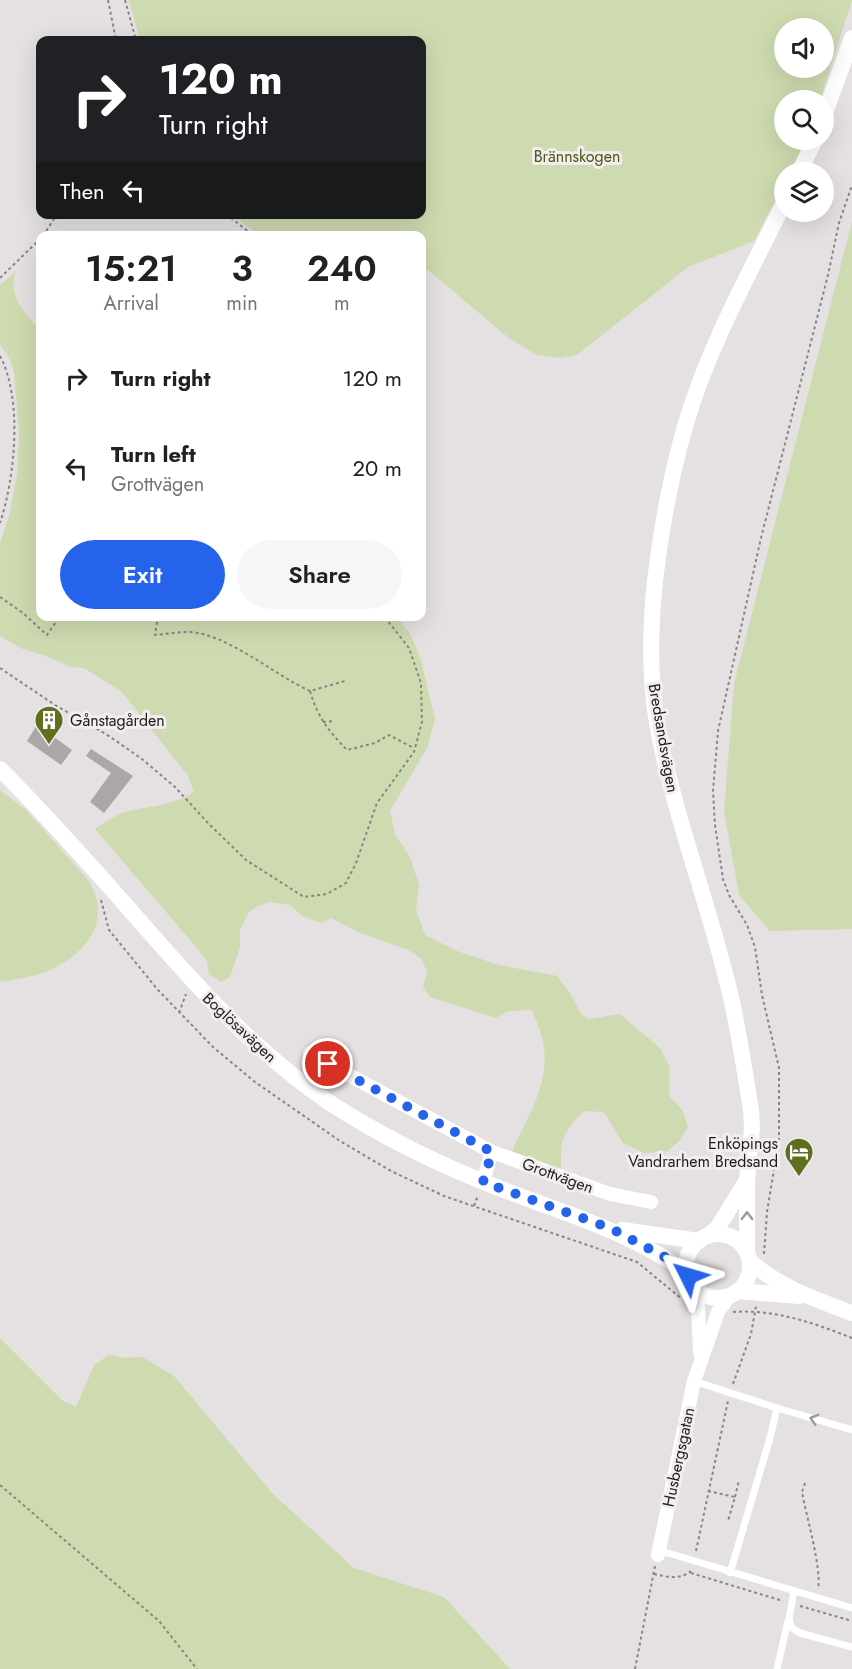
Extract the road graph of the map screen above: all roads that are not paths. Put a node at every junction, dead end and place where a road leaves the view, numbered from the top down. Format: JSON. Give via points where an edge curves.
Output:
{"nodes":[{"id":1,"x":852,"y":38,"type":"edge"},
{"id":2,"x":833,"y":90,"type":"edge"},
{"id":3,"x":774,"y":222,"type":"edge"},
{"id":4,"x":0,"y":769,"type":"edge"},
{"id":5,"x":310,"y":1053,"type":"dead end"},
{"id":6,"x":492,"y":1152,"type":"junction"},
{"id":7,"x":747,"y":1179,"type":"junction"},
{"id":8,"x":483,"y":1182,"type":"junction"},
{"id":9,"x":651,"y":1202,"type":"dead end"},
{"id":10,"x":610,"y":1228,"type":"junction"},
{"id":11,"x":703,"y":1239,"type":"junction"},
{"id":12,"x":748,"y":1257,"type":"junction"},
{"id":13,"x":691,"y":1282,"type":"junction"},
{"id":14,"x":734,"y":1294,"type":"junction"},
{"id":15,"x":809,"y":1297,"type":"junction"},
{"id":16,"x":852,"y":1312,"type":"edge"},
{"id":17,"x":700,"y":1361,"type":"junction"},
{"id":18,"x":694,"y":1382,"type":"junction"},
{"id":19,"x":777,"y":1408,"type":"junction"},
{"id":20,"x":852,"y":1430,"type":"edge"},
{"id":21,"x":658,"y":1552,"type":"joint"},
{"id":22,"x":730,"y":1573,"type":"junction"},
{"id":23,"x":794,"y":1591,"type":"junction"},
{"id":24,"x":852,"y":1608,"type":"edge"},
{"id":25,"x":789,"y":1619,"type":"junction"},
{"id":26,"x":852,"y":1647,"type":"edge"},
{"id":27,"x":777,"y":1669,"type":"edge"}],
"edges":[{"from":1,"to":2,"type":"street"},
{"from":3,"to":7,"type":"street","name":"Bredsandsvägen","via":[[708,364],[687,422],[660,539],[651,665],[662,744],[678,813],[732,1002],[743,1056],[752,1128]]},
{"from":4,"to":8,"type":"street","name":"Boglösavägen","via":[[51,820],[191,981],[277,1062],[367,1126]]},
{"from":5,"to":6,"type":"street","name":"Grottvägen"},
{"from":6,"to":8,"type":"street"},
{"from":6,"to":9,"type":"street","name":"Grottvägen","via":[[610,1194]]},
{"from":7,"to":11,"type":"street","via":[[718,1227]]},
{"from":12,"to":7,"type":"street","name":"Bredsandsvägen","one_way":true},
{"from":8,"to":10,"type":"street","name":"Boglösavägen"},
{"from":10,"to":11,"type":"street","name":"Boglösavägen"},
{"from":10,"to":13,"type":"street","name":"Boglösavägen","via":[[676,1263]]},
{"from":11,"to":12,"type":"street","via":[[726,1235],[734,1238]]},
{"from":11,"to":13,"type":"street","via":[[688,1256],[686,1266]]},
{"from":12,"to":14,"type":"street","via":[[748,1277]]},
{"from":12,"to":15,"type":"street","via":[[764,1273]]},
{"from":13,"to":14,"type":"street","via":[[711,1298]]},
{"from":13,"to":17,"type":"street","name":"Husbergsgatan","via":[[698,1307]]},
{"from":14,"to":15,"type":"street"},
{"from":14,"to":17,"type":"street","name":"Husbergsgatan","via":[[718,1312]]},
{"from":15,"to":16,"type":"street"},
{"from":17,"to":18,"type":"street","name":"Husbergsgatan"},
{"from":18,"to":19,"type":"lane"},
{"from":18,"to":21,"type":"street","name":"Husbergsgatan"},
{"from":20,"to":19,"type":"lane","one_way":true},
{"from":19,"to":22,"type":"lane"},
{"from":21,"to":22,"type":"lane"},
{"from":22,"to":23,"type":"lane"},
{"from":23,"to":24,"type":"lane"},
{"from":23,"to":25,"type":"lane"},
{"from":25,"to":26,"type":"lane","via":[[792,1628],[800,1633]]},
{"from":25,"to":27,"type":"lane"}]}
